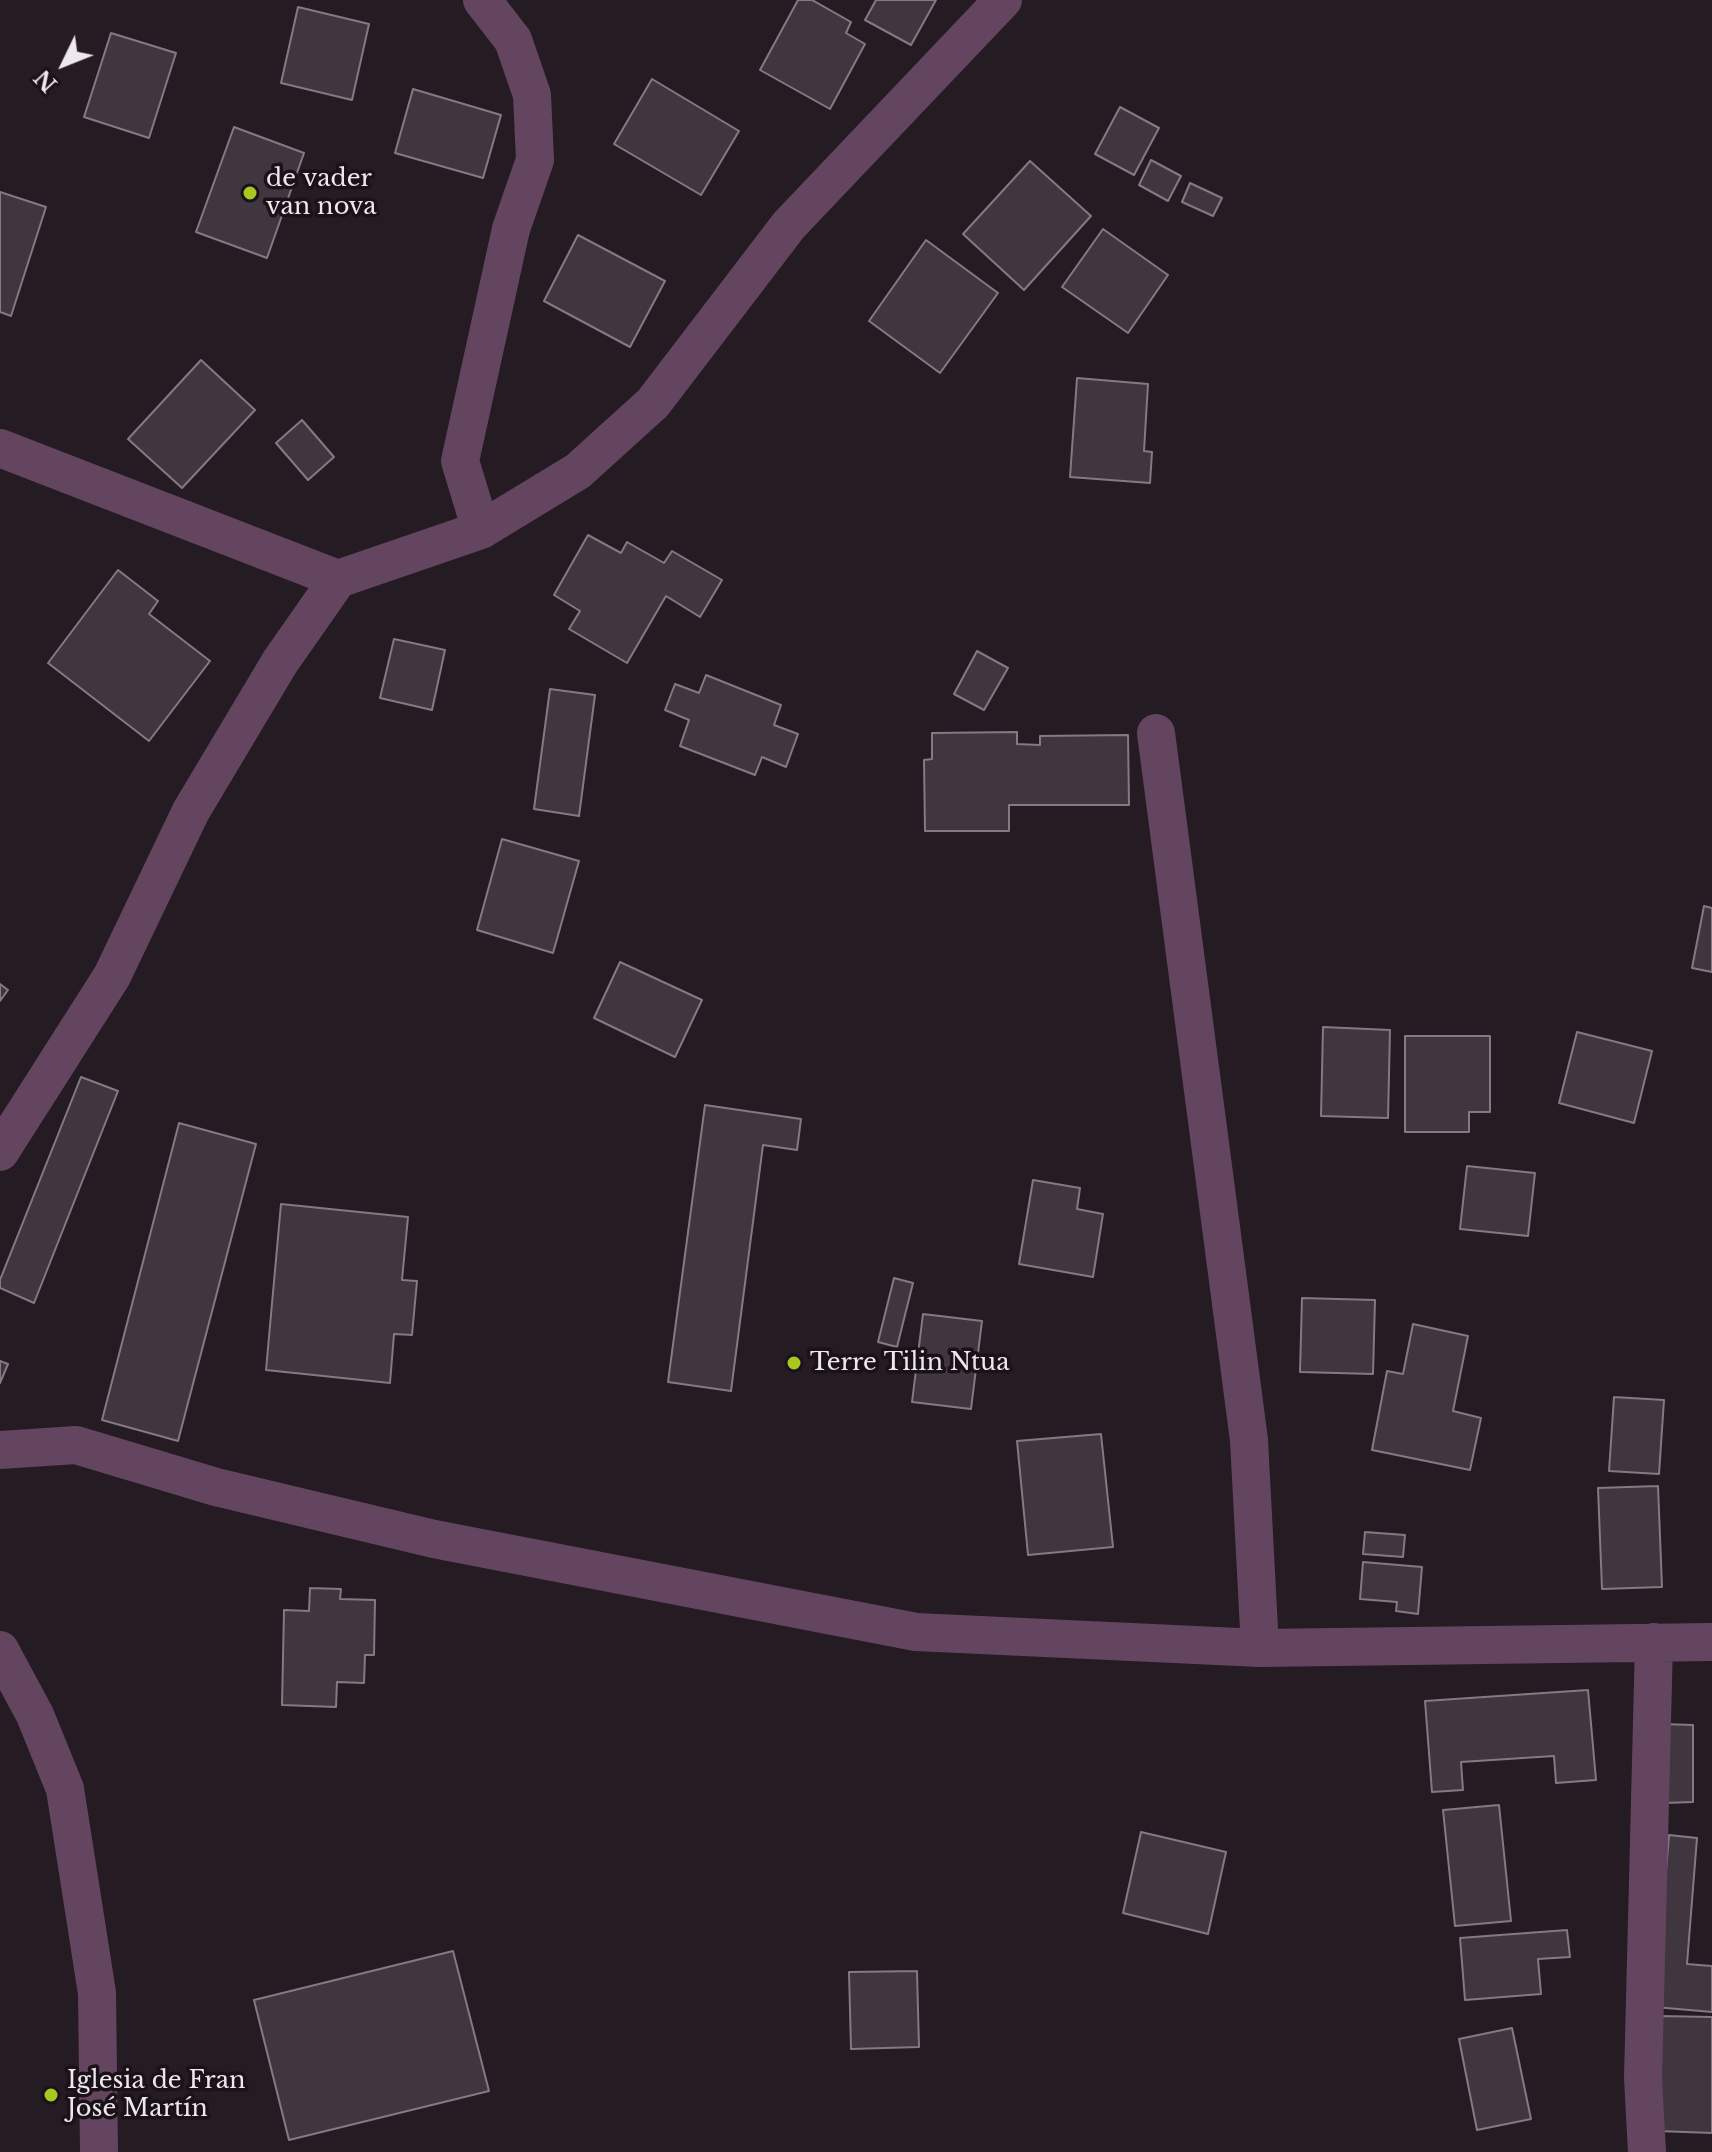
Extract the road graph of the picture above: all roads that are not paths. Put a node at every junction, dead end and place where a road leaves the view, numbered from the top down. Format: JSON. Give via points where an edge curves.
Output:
{"nodes":[{"id":1,"x":482,"y":0,"type":"edge"},
{"id":2,"x":1003,"y":0,"type":"edge"},
{"id":3,"x":0,"y":448,"type":"edge"},
{"id":4,"x":481,"y":530,"type":"junction"},
{"id":5,"x":338,"y":579,"type":"junction"},
{"id":6,"x":1156,"y":733,"type":"dead end"},
{"id":7,"x":0,"y":1152,"type":"edge"},
{"id":8,"x":0,"y":1450,"type":"edge"},
{"id":9,"x":1654,"y":1642,"type":"junction"},
{"id":10,"x":1712,"y":1642,"type":"edge"},
{"id":11,"x":1260,"y":1648,"type":"junction"},
{"id":12,"x":0,"y":1650,"type":"edge"},
{"id":13,"x":99,"y":2152,"type":"edge"},
{"id":14,"x":1647,"y":2152,"type":"edge"}],
"edges":[{"from":1,"to":4,"type":"street","via":[[513,40],[532,95],[535,160],[511,229],[460,461]]},
{"from":2,"to":4,"type":"street","via":[[789,225],[653,403],[578,471]]},
{"from":3,"to":5,"type":"street"},
{"from":4,"to":5,"type":"street"},
{"from":5,"to":7,"type":"street","via":[[280,662],[191,811],[112,976]]},
{"from":6,"to":11,"type":"street","via":[[1249,1440]]},
{"from":8,"to":11,"type":"street","via":[[76,1445],[216,1487],[434,1539],[916,1632]]},
{"from":9,"to":10,"type":"street"},
{"from":9,"to":11,"type":"street"},
{"from":9,"to":14,"type":"street","via":[[1643,2062]]},
{"from":12,"to":13,"type":"street","via":[[35,1715],[65,1789],[97,1993]]}]}
